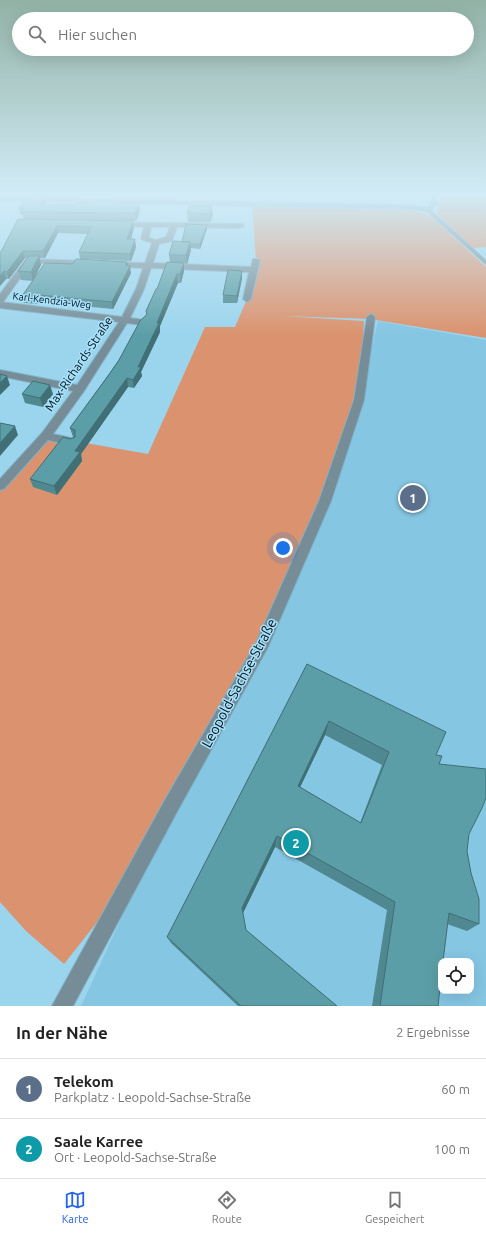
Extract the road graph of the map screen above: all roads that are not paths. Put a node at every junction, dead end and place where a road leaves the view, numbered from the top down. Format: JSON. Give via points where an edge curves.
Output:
{"nodes":[{"id":1,"x":161,"y":241,"type":"edge"},
{"id":2,"x":462,"y":241,"type":"edge"},
{"id":3,"x":156,"y":242,"type":"joint"},
{"id":4,"x":486,"y":263,"type":"edge"},
{"id":5,"x":148,"y":265,"type":"junction"},
{"id":6,"x":247,"y":299,"type":"dead end"},
{"id":7,"x":0,"y":300,"type":"edge"},
{"id":8,"x":0,"y":305,"type":"edge"},
{"id":9,"x":371,"y":317,"type":"dead end"},
{"id":10,"x":125,"y":319,"type":"junction"},
{"id":11,"x":142,"y":322,"type":"edge"},
{"id":12,"x":0,"y":373,"type":"edge"},
{"id":13,"x":80,"y":389,"type":"junction"},
{"id":14,"x":46,"y":436,"type":"junction"},
{"id":15,"x":72,"y":442,"type":"edge"},
{"id":16,"x":4,"y":475,"type":"edge"},
{"id":17,"x":0,"y":486,"type":"edge"},
{"id":18,"x":62,"y":1006,"type":"edge"}],
"edges":[{"from":1,"to":3,"type":"street"},
{"from":2,"to":4,"type":"lane"},
{"from":3,"to":5,"type":"street","name":"Max-Richards-Straße"},
{"from":5,"to":6,"type":"street","via":[[255,266]]},
{"from":5,"to":7,"type":"street","name":"Karl-Kendzia-Weg","via":[[29,260]]},
{"from":5,"to":10,"type":"street","name":"Max-Richards-Straße","via":[[140,289]]},
{"from":8,"to":10,"type":"street","name":"Karl-Kendzia-Weg"},
{"from":9,"to":18,"type":"street","name":"Leopold-Sachse-Straße","via":[[359,400],[325,500],[261,647]]},
{"from":10,"to":11,"type":"street","name":"Karl-Kendzia-Weg"},
{"from":10,"to":13,"type":"street","name":"Max-Richards-Straße"},
{"from":12,"to":13,"type":"street"},
{"from":13,"to":14,"type":"street","name":"Max-Richards-Straße"},
{"from":14,"to":15,"type":"street"},
{"from":14,"to":16,"type":"street","name":"Max-Richards-Straße"},
{"from":16,"to":17,"type":"street","name":"Max-Richards-Straße"}]}
